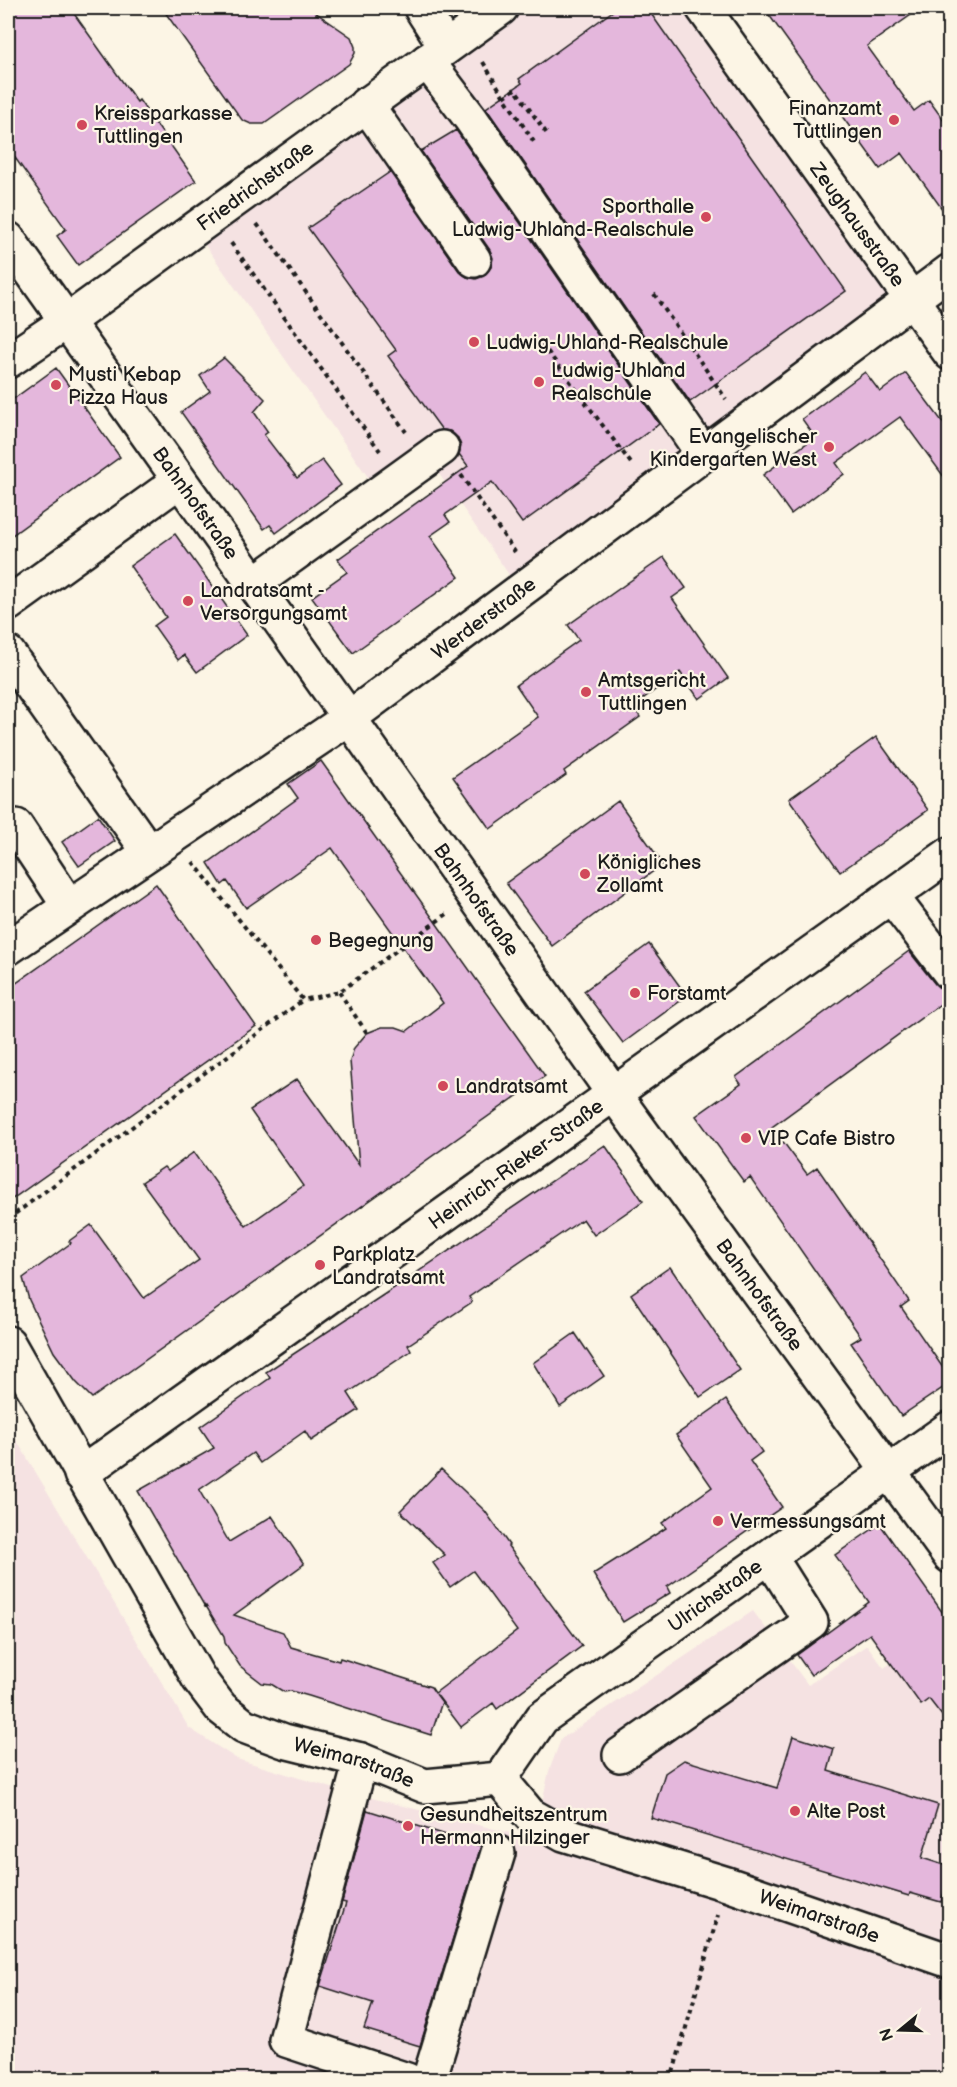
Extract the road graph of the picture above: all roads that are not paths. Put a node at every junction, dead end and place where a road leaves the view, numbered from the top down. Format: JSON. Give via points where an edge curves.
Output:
{"nodes":[{"id":1,"x":421,"y":8,"type":"edge"},
{"id":2,"x":501,"y":8,"type":"edge"},
{"id":3,"x":703,"y":8,"type":"edge"},
{"id":4,"x":446,"y":47,"type":"junction"},
{"id":5,"x":366,"y":104,"type":"junction"},
{"id":6,"x":8,"y":239,"type":"edge"},
{"id":7,"x":474,"y":260,"type":"dead end"},
{"id":8,"x":950,"y":271,"type":"edge"},
{"id":9,"x":910,"y":300,"type":"junction"},
{"id":10,"x":66,"y":321,"type":"junction"},
{"id":11,"x":950,"y":353,"type":"edge"},
{"id":12,"x":8,"y":361,"type":"edge"},
{"id":13,"x":703,"y":454,"type":"junction"},
{"id":14,"x":422,"y":462,"type":"road end"},
{"id":15,"x":179,"y":481,"type":"junction"},
{"id":16,"x":253,"y":584,"type":"junction"},
{"id":17,"x":9,"y":600,"type":"edge"},
{"id":18,"x":8,"y":653,"type":"edge"},
{"id":19,"x":349,"y":718,"type":"junction"},
{"id":20,"x":16,"y":826,"type":"dead end"},
{"id":21,"x":161,"y":844,"type":"junction"},
{"id":22,"x":950,"y":854,"type":"edge"},
{"id":23,"x":891,"y":896,"type":"junction"},
{"id":24,"x":69,"y":906,"type":"junction"},
{"id":25,"x":8,"y":948,"type":"edge"},
{"id":26,"x":950,"y":973,"type":"edge"},
{"id":27,"x":614,"y":1094,"type":"junction"},
{"id":28,"x":8,"y":1343,"type":"edge"},
{"id":29,"x":950,"y":1428,"type":"edge"},
{"id":30,"x":890,"y":1472,"type":"junction"},
{"id":31,"x":81,"y":1474,"type":"junction"},
{"id":32,"x":950,"y":1556,"type":"edge"},
{"id":33,"x":770,"y":1557,"type":"junction"},
{"id":34,"x":620,"y":1755,"type":"dead end"},
{"id":35,"x":361,"y":1760,"type":"junction"},
{"id":36,"x":500,"y":1779,"type":"junction"},
{"id":37,"x":498,"y":1853,"type":"dead end"},
{"id":38,"x":950,"y":1961,"type":"edge"},
{"id":39,"x":407,"y":2079,"type":"edge"},
{"id":40,"x":429,"y":2079,"type":"edge"}],
"edges":[{"from":1,"to":4,"type":"street"},
{"from":2,"to":4,"type":"street","name":"Friedrichstraße"},
{"from":3,"to":9,"type":"street","name":"Zeughausstraße"},
{"from":4,"to":5,"type":"street","name":"Friedrichstraße"},
{"from":4,"to":13,"type":"street","via":[[471,119]]},
{"from":5,"to":7,"type":"street"},
{"from":5,"to":10,"type":"street","name":"Friedrichstraße"},
{"from":6,"to":10,"type":"street","name":"Bahnhofstraße"},
{"from":8,"to":9,"type":"street","name":"Werderstraße"},
{"from":9,"to":11,"type":"street","name":"Zeughausstraße"},
{"from":9,"to":13,"type":"street","name":"Werderstraße"},
{"from":10,"to":12,"type":"street","name":"Friedrichstraße"},
{"from":10,"to":15,"type":"street","name":"Bahnhofstraße"},
{"from":13,"to":19,"type":"street","name":"Werderstraße"},
{"from":14,"to":16,"type":"street"},
{"from":15,"to":16,"type":"street","name":"Bahnhofstraße"},
{"from":15,"to":17,"type":"street"},
{"from":16,"to":19,"type":"street","name":"Bahnhofstraße"},
{"from":18,"to":21,"type":"street"},
{"from":19,"to":21,"type":"street","name":"Werderstraße"},
{"from":19,"to":27,"type":"street","name":"Bahnhofstraße"},
{"from":20,"to":24,"type":"street"},
{"from":21,"to":24,"type":"street","name":"Werderstraße"},
{"from":22,"to":23,"type":"street","name":"Heinrich-Rieker-Straße"},
{"from":23,"to":26,"type":"street"},
{"from":23,"to":27,"type":"street","name":"Heinrich-Rieker-Straße"},
{"from":24,"to":25,"type":"street","name":"Werderstraße"},
{"from":27,"to":30,"type":"street","name":"Bahnhofstraße"},
{"from":27,"to":31,"type":"street","name":"Heinrich-Rieker-Straße"},
{"from":28,"to":31,"type":"street","name":"Weimarstraße"},
{"from":29,"to":30,"type":"street","name":"Ulrichstraße"},
{"from":30,"to":32,"type":"street","name":"Bahnhofstraße"},
{"from":30,"to":33,"type":"street","name":"Ulrichstraße"},
{"from":31,"to":35,"type":"street","name":"Weimarstraße","via":[[199,1679],[221,1708],[244,1726],[284,1741]]},
{"from":33,"to":34,"type":"street","via":[[811,1622]]},
{"from":33,"to":36,"type":"street","name":"Ulrichstraße","via":[[542,1718]]},
{"from":35,"to":36,"type":"street","name":"Weimarstraße","via":[[425,1786]]},
{"from":35,"to":39,"type":"street","via":[[285,2040]]},
{"from":36,"to":38,"type":"street","name":"Weimarstraße","via":[[530,1815],[564,1834],[727,1884]]},
{"from":37,"to":40,"type":"street"}]}
